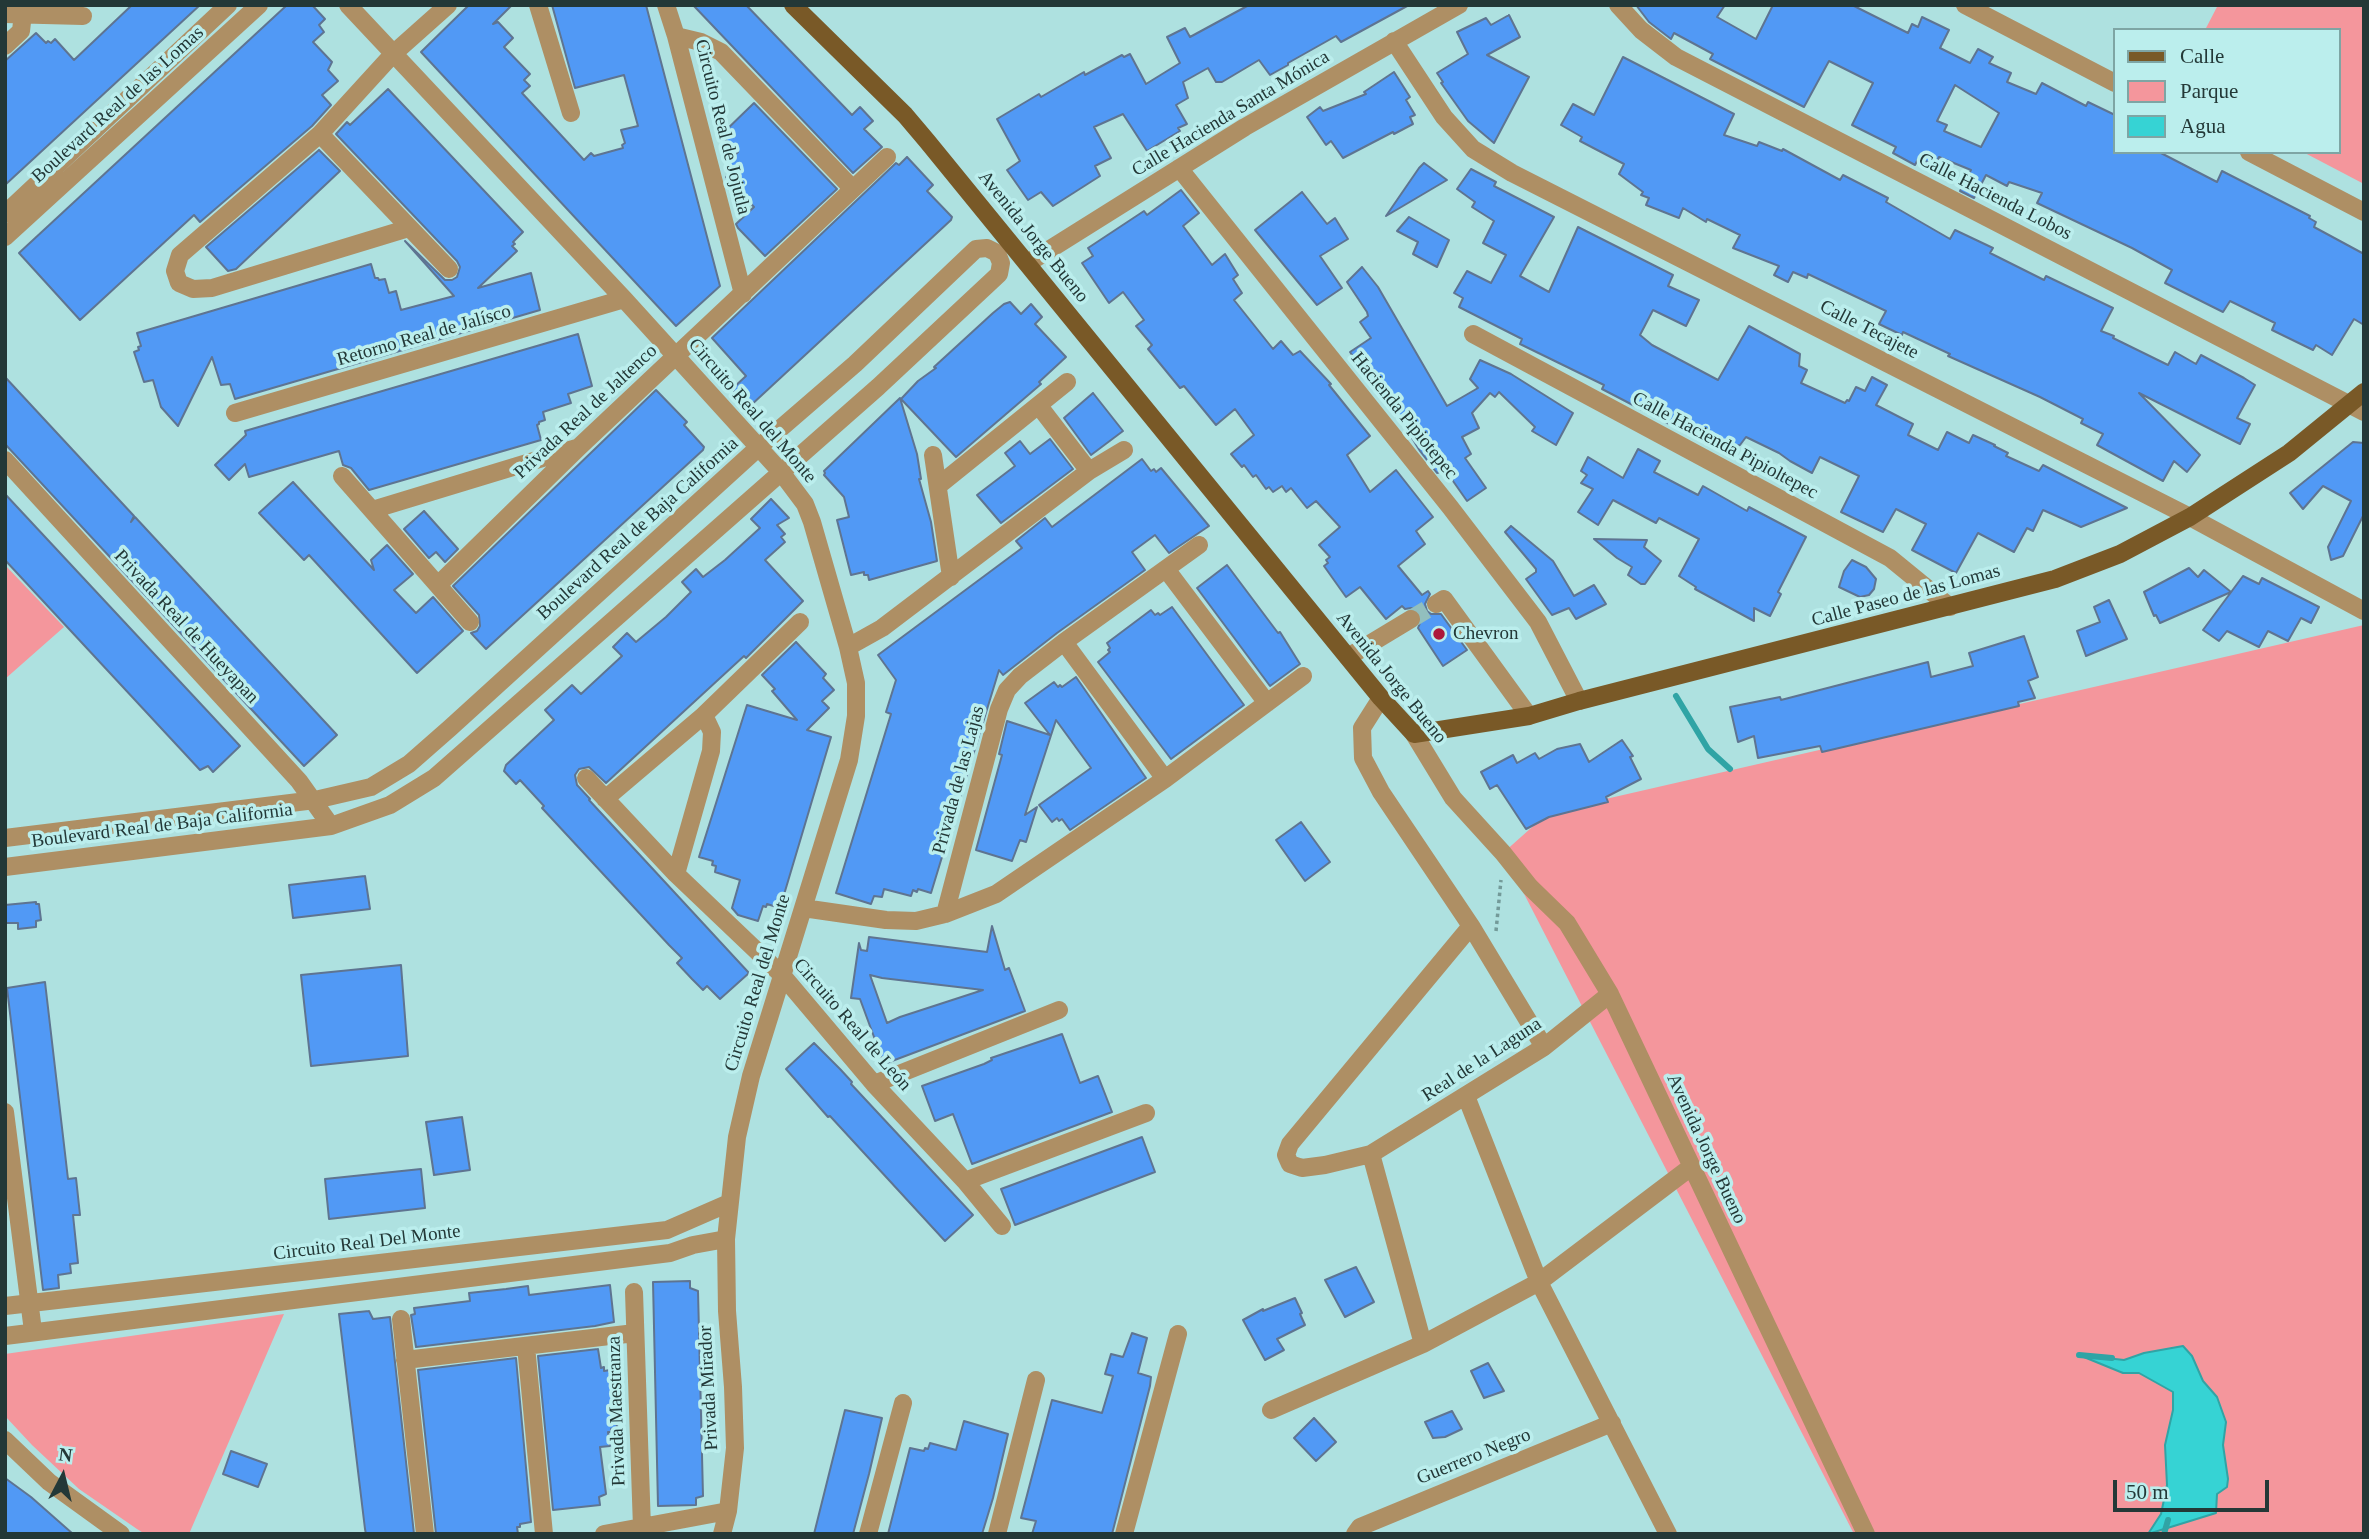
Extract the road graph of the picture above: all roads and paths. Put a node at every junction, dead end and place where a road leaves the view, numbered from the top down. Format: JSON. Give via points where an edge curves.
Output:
{"nodes":[{"id":1,"x":228,"y":5,"type":"edge"},
{"id":2,"x":259,"y":5,"type":"edge"},
{"id":3,"x":348,"y":5,"type":"edge"},
{"id":4,"x":448,"y":5,"type":"edge"},
{"id":5,"x":538,"y":5,"type":"edge"},
{"id":6,"x":666,"y":5,"type":"edge"},
{"id":7,"x":793,"y":5,"type":"edge"},
{"id":8,"x":1459,"y":5,"type":"edge"},
{"id":9,"x":1618,"y":5,"type":"edge"},
{"id":10,"x":1965,"y":5,"type":"edge"},
{"id":11,"x":13,"y":14,"type":"edge"},
{"id":12,"x":83,"y":16,"type":"dead end"},
{"id":13,"x":676,"y":36,"type":"junction"},
{"id":14,"x":1394,"y":41,"type":"junction"},
{"id":15,"x":5,"y":46,"type":"edge"},
{"id":16,"x":393,"y":54,"type":"junction"},
{"id":17,"x":2114,"y":82,"type":"edge"},
{"id":18,"x":571,"y":113,"type":"dead end"},
{"id":19,"x":320,"y":134,"type":"junction"},
{"id":20,"x":2253,"y":154,"type":"edge"},
{"id":21,"x":887,"y":157,"type":"dead end"},
{"id":22,"x":1179,"y":168,"type":"junction"},
{"id":23,"x":852,"y":188,"type":"junction"},
{"id":24,"x":2364,"y":212,"type":"edge"},
{"id":25,"x":5,"y":214,"type":"edge"},
{"id":26,"x":409,"y":228,"type":"junction"},
{"id":27,"x":5,"y":237,"type":"edge"},
{"id":28,"x":1028,"y":263,"type":"junction"},
{"id":29,"x":449,"y":269,"type":"dead end"},
{"id":30,"x":743,"y":294,"type":"junction"},
{"id":31,"x":624,"y":299,"type":"junction"},
{"id":32,"x":1473,"y":334,"type":"dead end"},
{"id":33,"x":676,"y":356,"type":"junction"},
{"id":34,"x":855,"y":364,"type":"junction"},
{"id":35,"x":1068,"y":382,"type":"dead end"},
{"id":36,"x":878,"y":387,"type":"junction"},
{"id":37,"x":2364,"y":392,"type":"edge"},
{"id":38,"x":1039,"y":406,"type":"junction"},
{"id":39,"x":2357,"y":408,"type":"edge"},
{"id":40,"x":235,"y":413,"type":"dead end"},
{"id":41,"x":579,"y":447,"type":"junction"},
{"id":42,"x":760,"y":447,"type":"junction"},
{"id":43,"x":1124,"y":450,"type":"dead end"},
{"id":44,"x":933,"y":455,"type":"dead end"},
{"id":45,"x":5,"y":460,"type":"edge"},
{"id":46,"x":1089,"y":471,"type":"junction"},
{"id":47,"x":781,"y":472,"type":"junction"},
{"id":48,"x":342,"y":476,"type":"dead end"},
{"id":49,"x":938,"y":486,"type":"junction"},
{"id":50,"x":372,"y":510,"type":"junction"},
{"id":51,"x":2190,"y":517,"type":"junction"},
{"id":52,"x":1199,"y":545,"type":"dead end"},
{"id":53,"x":1166,"y":569,"type":"junction"},
{"id":54,"x":951,"y":577,"type":"junction"},
{"id":55,"x":438,"y":585,"type":"junction"},
{"id":56,"x":1436,"y":604,"type":"dead end"},
{"id":57,"x":1950,"y":607,"type":"junction"},
{"id":58,"x":2364,"y":611,"type":"edge"},
{"id":59,"x":1411,"y":619,"type":"tunnel mouth"},
{"id":60,"x":470,"y":622,"type":"dead end"},
{"id":61,"x":800,"y":622,"type":"dead end"},
{"id":62,"x":1064,"y":642,"type":"junction"},
{"id":63,"x":848,"y":648,"type":"junction"},
{"id":64,"x":1348,"y":657,"type":"junction"},
{"id":65,"x":1303,"y":676,"type":"dead end"},
{"id":66,"x":1381,"y":698,"type":"junction"},
{"id":67,"x":1579,"y":701,"type":"junction"},
{"id":68,"x":1267,"y":703,"type":"junction"},
{"id":69,"x":704,"y":715,"type":"junction"},
{"id":70,"x":1529,"y":716,"type":"junction"},
{"id":71,"x":450,"y":728,"type":"junction"},
{"id":72,"x":1414,"y":734,"type":"junction"},
{"id":73,"x":471,"y":748,"type":"junction"},
{"id":74,"x":586,"y":778,"type":"dead end"},
{"id":75,"x":1165,"y":779,"type":"junction"},
{"id":76,"x":605,"y":799,"type":"junction"},
{"id":77,"x":315,"y":800,"type":"junction"},
{"id":78,"x":331,"y":826,"type":"junction"},
{"id":79,"x":5,"y":838,"type":"edge"},
{"id":80,"x":1503,"y":853,"type":"junction"},
{"id":81,"x":5,"y":867,"type":"edge"},
{"id":82,"x":676,"y":874,"type":"junction"},
{"id":83,"x":803,"y":908,"type":"junction"},
{"id":84,"x":945,"y":914,"type":"junction"},
{"id":85,"x":1471,"y":926,"type":"junction"},
{"id":86,"x":1493,"y":962,"type":"junction"},
{"id":87,"x":782,"y":975,"type":"junction"},
{"id":88,"x":1610,"y":994,"type":"junction"},
{"id":89,"x":1059,"y":1010,"type":"dead end"},
{"id":90,"x":1544,"y":1047,"type":"junction"},
{"id":91,"x":874,"y":1084,"type":"junction"},
{"id":92,"x":1466,"y":1096,"type":"junction"},
{"id":93,"x":5,"y":1112,"type":"edge"},
{"id":94,"x":1146,"y":1113,"type":"dead end"},
{"id":95,"x":1371,"y":1154,"type":"junction"},
{"id":96,"x":1691,"y":1167,"type":"junction"},
{"id":97,"x":965,"y":1181,"type":"junction"},
{"id":98,"x":729,"y":1203,"type":"junction"},
{"id":99,"x":1002,"y":1226,"type":"dead end"},
{"id":100,"x":726,"y":1239,"type":"junction"},
{"id":101,"x":1539,"y":1282,"type":"junction"},
{"id":102,"x":634,"y":1292,"type":"dead end"},
{"id":103,"x":29,"y":1303,"type":"junction"},
{"id":104,"x":5,"y":1306,"type":"edge"},
{"id":105,"x":401,"y":1320,"type":"dead end"},
{"id":106,"x":33,"y":1332,"type":"junction"},
{"id":107,"x":635,"y":1333,"type":"junction"},
{"id":108,"x":1178,"y":1334,"type":"dead end"},
{"id":109,"x":5,"y":1336,"type":"edge"},
{"id":110,"x":1423,"y":1344,"type":"junction"},
{"id":111,"x":526,"y":1346,"type":"junction"},
{"id":112,"x":405,"y":1360,"type":"junction"},
{"id":113,"x":1036,"y":1380,"type":"dead end"},
{"id":114,"x":903,"y":1403,"type":"dead end"},
{"id":115,"x":1271,"y":1410,"type":"dead end"},
{"id":116,"x":1612,"y":1423,"type":"junction"},
{"id":117,"x":5,"y":1440,"type":"edge"},
{"id":118,"x":728,"y":1511,"type":"junction"},
{"id":119,"x":642,"y":1528,"type":"junction"},
{"id":120,"x":121,"y":1534,"type":"edge"},
{"id":121,"x":425,"y":1534,"type":"edge"},
{"id":122,"x":544,"y":1534,"type":"edge"},
{"id":123,"x":604,"y":1534,"type":"edge"},
{"id":124,"x":722,"y":1534,"type":"edge"},
{"id":125,"x":868,"y":1534,"type":"edge"},
{"id":126,"x":998,"y":1534,"type":"edge"},
{"id":127,"x":1124,"y":1534,"type":"edge"},
{"id":128,"x":1355,"y":1534,"type":"edge"},
{"id":129,"x":1668,"y":1534,"type":"edge"},
{"id":130,"x":1866,"y":1534,"type":"edge"}],
"edges":[{"from":1,"to":25,"type":"street","name":"Boulevard Real de las Lomas"},
{"from":2,"to":27,"type":"street","name":"Boulevard Real de las Lomas"},
{"from":3,"to":16,"type":"street","name":"Circuito Real del Monte"},
{"from":4,"to":16,"type":"street"},
{"from":5,"to":18,"type":"street"},
{"from":6,"to":13,"type":"street"},
{"from":7,"to":28,"type":"main road","name":"Avenida Jorge Bueno","via":[[905,116]]},
{"from":8,"to":14,"type":"street","name":"Calle Hacienda Santa Mónica"},
{"from":9,"to":39,"type":"street","name":"Calle Hacienda Lobos","via":[[1676,57]]},
{"from":10,"to":17,"type":"street"},
{"from":11,"to":12,"type":"street"},
{"from":11,"to":15,"type":"street","via":[[22,22],[20,31]]},
{"from":13,"to":23,"type":"street","name":"Circuito Real de Jojutla","via":[[721,52]]},
{"from":13,"to":30,"type":"street","name":"Circuito Real de Jojutla"},
{"from":14,"to":22,"type":"street","name":"Calle Hacienda Santa Mónica"},
{"from":14,"to":51,"type":"street","name":"Calle Tecajete","via":[[1444,117],[1473,149],[1512,173]]},
{"from":16,"to":19,"type":"street"},
{"from":16,"to":31,"type":"street","name":"Circuito Real del Monte"},
{"from":19,"to":26,"type":"street"},
{"from":19,"to":26,"type":"street","via":[[180,255],[175,271],[179,283],[193,289],[212,288]]},
{"from":20,"to":24,"type":"street"},
{"from":21,"to":23,"type":"street","name":"Privada Real de Jaltenco"},
{"from":22,"to":28,"type":"street","name":"Calle Hacienda Santa Mónica"},
{"from":22,"to":67,"type":"street","name":"Hacienda Pipiotepec","via":[[1538,621]]},
{"from":23,"to":30,"type":"street","name":"Privada Real de Jaltenco"},
{"from":26,"to":29,"type":"street"},
{"from":28,"to":64,"type":"main road","name":"Avenida Jorge Bueno"},
{"from":30,"to":33,"type":"street","name":"Privada Real de Jaltenco"},
{"from":31,"to":33,"type":"street","name":"Circuito Real del Monte"},
{"from":31,"to":40,"type":"street","name":"Retorno Real de Jalísco"},
{"from":32,"to":57,"type":"street","name":"Calle Hacienda Pipioltepec","via":[[1890,558]]},
{"from":33,"to":41,"type":"street","name":"Privada Real de Jaltenco"},
{"from":33,"to":42,"type":"street","name":"Circuito Real del Monte"},
{"from":34,"to":36,"type":"street"},
{"from":34,"to":36,"type":"street","name":"Boulevard Real de Baja California","via":[[976,249],[997,253],[999,274]]},
{"from":34,"to":42,"type":"street","name":"Boulevard Real de Baja California"},
{"from":35,"to":38,"type":"street"},
{"from":36,"to":47,"type":"street","name":"Boulevard Real de Baja California"},
{"from":37,"to":39,"type":"main road","name":"Calle Paseo de las Lomas"},
{"from":38,"to":46,"type":"street"},
{"from":38,"to":49,"type":"street"},
{"from":39,"to":51,"type":"main road","name":"Calle Paseo de las Lomas"},
{"from":41,"to":50,"type":"street"},
{"from":41,"to":55,"type":"street","name":"Privada Real de Jaltenco"},
{"from":42,"to":47,"type":"street","name":"Circuito Real del Monte"},
{"from":42,"to":71,"type":"street","name":"Boulevard Real de Baja California"},
{"from":43,"to":46,"type":"street"},
{"from":44,"to":49,"type":"street"},
{"from":45,"to":77,"type":"street","name":"Privada Real de Hueyapan"},
{"from":46,"to":54,"type":"street"},
{"from":47,"to":63,"type":"street","name":"Circuito Real del Monte","via":[[812,522]]},
{"from":47,"to":73,"type":"street","name":"Boulevard Real de Baja California"},
{"from":48,"to":50,"type":"street"},
{"from":49,"to":54,"type":"street"},
{"from":50,"to":55,"type":"street"},
{"from":51,"to":57,"type":"main road","name":"Calle Paseo de las Lomas","via":[[2107,559],[2055,579]]},
{"from":51,"to":58,"type":"street","name":"Calle Tecajete"},
{"from":52,"to":53,"type":"street","name":"Privada de las Lajas"},
{"from":53,"to":62,"type":"street","name":"Privada de las Lajas"},
{"from":53,"to":68,"type":"street"},
{"from":54,"to":63,"type":"street"},
{"from":55,"to":60,"type":"street"},
{"from":56,"to":70,"type":"street","via":[[1444,599]]},
{"from":57,"to":67,"type":"main road","name":"Calle Paseo de las Lomas"},
{"from":59,"to":64,"type":"street"},
{"from":61,"to":69,"type":"street"},
{"from":62,"to":75,"type":"street"},
{"from":62,"to":84,"type":"street","name":"Privada de las Lajas","via":[[1007,690]]},
{"from":63,"to":83,"type":"street","name":"Circuito Real del Monte","via":[[856,683],[849,760]]},
{"from":64,"to":66,"type":"main road","name":"Avenida Jorge Bueno"},
{"from":65,"to":68,"type":"street"},
{"from":66,"to":72,"type":"main road","name":"Avenida Jorge Bueno"},
{"from":66,"to":85,"type":"street","via":[[1362,728],[1363,758]]},
{"from":67,"to":70,"type":"main road","name":"Calle Paseo de las Lomas"},
{"from":68,"to":75,"type":"street"},
{"from":69,"to":76,"type":"street"},
{"from":69,"to":82,"type":"street","via":[[712,732],[712,751]]},
{"from":70,"to":72,"type":"main road","name":"Calle Paseo de las Lomas"},
{"from":71,"to":73,"type":"street"},
{"from":71,"to":77,"type":"street","name":"Boulevard Real de Baja California","via":[[409,764],[371,787]]},
{"from":72,"to":80,"type":"street","name":"Avenida Jorge Bueno","via":[[1453,797]]},
{"from":73,"to":78,"type":"street","name":"Boulevard Real de Baja California","via":[[435,778],[390,805]]},
{"from":74,"to":76,"type":"street","name":"Circuito Real de León"},
{"from":75,"to":84,"type":"street","via":[[996,894]]},
{"from":76,"to":82,"type":"street","name":"Circuito Real de León"},
{"from":77,"to":78,"type":"street","name":"Privada Real de Hueyapan"},
{"from":77,"to":79,"type":"street","name":"Boulevard Real de Baja California"},
{"from":78,"to":81,"type":"street","name":"Boulevard Real de Baja California"},
{"from":80,"to":86,"type":"path"},
{"from":80,"to":88,"type":"street","name":"Avenida Jorge Bueno","via":[[1567,923]]},
{"from":82,"to":87,"type":"street","name":"Circuito Real de León"},
{"from":83,"to":84,"type":"street","via":[[886,920],[916,921]]},
{"from":83,"to":87,"type":"street","name":"Circuito Real del Monte"},
{"from":85,"to":86,"type":"street"},
{"from":85,"to":95,"type":"street","name":"Real de la Laguna","via":[[1290,1144],[1286,1156],[1290,1164],[1302,1168]]},
{"from":86,"to":90,"type":"street"},
{"from":87,"to":91,"type":"street","name":"Circuito Real de León"},
{"from":87,"to":98,"type":"street","name":"Circuito Real del Monte","via":[[751,1076]]},
{"from":88,"to":90,"type":"street","name":"Real de la Laguna"},
{"from":88,"to":96,"type":"street","name":"Avenida Jorge Bueno"},
{"from":89,"to":91,"type":"street"},
{"from":90,"to":92,"type":"street","name":"Real de la Laguna"},
{"from":91,"to":97,"type":"street","name":"Circuito Real de León"},
{"from":92,"to":95,"type":"street","name":"Real de la Laguna"},
{"from":92,"to":101,"type":"street"},
{"from":93,"to":103,"type":"street"},
{"from":94,"to":97,"type":"street"},
{"from":95,"to":110,"type":"street"},
{"from":96,"to":101,"type":"street"},
{"from":96,"to":130,"type":"street","name":"Avenida Jorge Bueno"},
{"from":97,"to":99,"type":"street","name":"Circuito Real de León"},
{"from":98,"to":100,"type":"street","name":"Circuito Real del Monte"},
{"from":98,"to":103,"type":"street","name":"Circuito Real Del Monte","via":[[667,1230]]},
{"from":100,"to":106,"type":"street","via":[[670,1253]]},
{"from":100,"to":118,"type":"street","name":"Privada Mirador","via":[[735,1448]]},
{"from":101,"to":110,"type":"street"},
{"from":101,"to":116,"type":"street"},
{"from":102,"to":107,"type":"street","name":"Privada Maestranza"},
{"from":103,"to":104,"type":"street","name":"Circuito Real Del Monte"},
{"from":103,"to":106,"type":"street"},
{"from":105,"to":112,"type":"street"},
{"from":106,"to":109,"type":"street"},
{"from":107,"to":111,"type":"street"},
{"from":107,"to":119,"type":"street","name":"Privada Maestranza"},
{"from":108,"to":127,"type":"street"},
{"from":110,"to":115,"type":"street"},
{"from":111,"to":112,"type":"street"},
{"from":111,"to":122,"type":"street"},
{"from":112,"to":121,"type":"street"},
{"from":113,"to":126,"type":"street"},
{"from":114,"to":125,"type":"street"},
{"from":116,"to":128,"type":"street","name":"Guerrero Negro","via":[[1360,1527]]},
{"from":116,"to":129,"type":"street"},
{"from":117,"to":120,"type":"street","via":[[49,1482]]},
{"from":118,"to":119,"type":"street"},
{"from":118,"to":124,"type":"street","name":"Privada Mirador"},
{"from":119,"to":123,"type":"street"}]}
